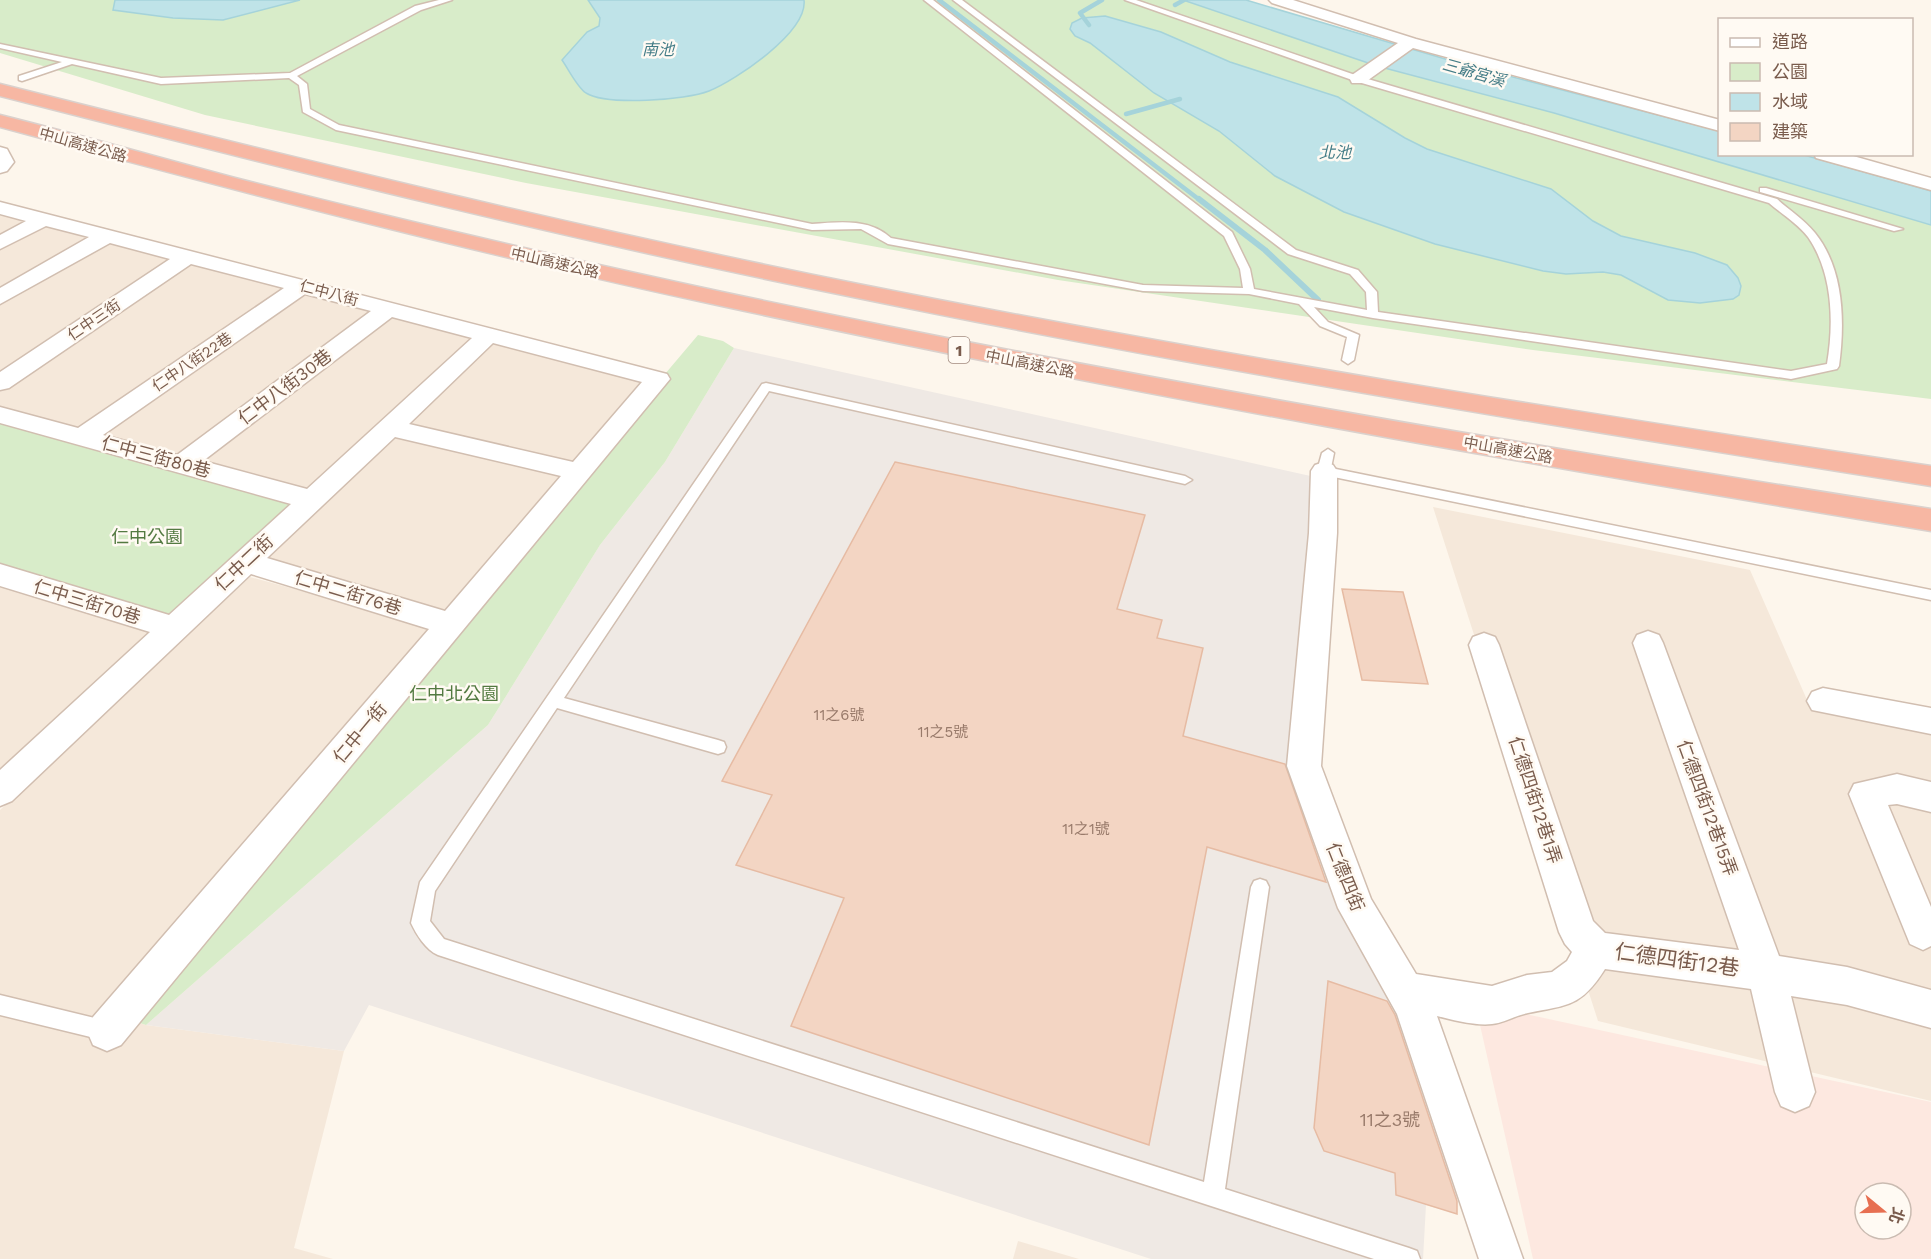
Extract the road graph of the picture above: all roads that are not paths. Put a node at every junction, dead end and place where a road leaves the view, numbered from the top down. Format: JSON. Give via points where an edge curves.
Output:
{"nodes":[{"id":1,"x":413,"y":0,"type":"edge"},
{"id":2,"x":448,"y":0,"type":"edge"},
{"id":3,"x":928,"y":0,"type":"edge"},
{"id":4,"x":957,"y":0,"type":"edge"},
{"id":5,"x":1129,"y":0,"type":"edge"},
{"id":6,"x":1148,"y":0,"type":"edge"},
{"id":7,"x":1277,"y":0,"type":"edge"},
{"id":8,"x":418,"y":8,"type":"junction"},
{"id":9,"x":1407,"y":43,"type":"junction"},
{"id":10,"x":0,"y":46,"type":"edge"},
{"id":11,"x":70,"y":62,"type":"junction"},
{"id":12,"x":1362,"y":75,"type":"junction"},
{"id":13,"x":291,"y":76,"type":"junction"},
{"id":14,"x":21,"y":78,"type":"dead end"},
{"id":15,"x":0,"y":90,"type":"edge"},
{"id":16,"x":0,"y":121,"type":"edge"},
{"id":17,"x":1718,"y":126,"type":"edge"},
{"id":18,"x":0,"y":153,"type":"edge"},
{"id":19,"x":1830,"y":156,"type":"edge"},
{"id":20,"x":0,"y":167,"type":"edge"},
{"id":21,"x":1931,"y":184,"type":"edge"},
{"id":22,"x":0,"y":208,"type":"edge"},
{"id":23,"x":44,"y":219,"type":"junction"},
{"id":24,"x":1898,"y":229,"type":"dead end"},
{"id":25,"x":107,"y":236,"type":"junction"},
{"id":26,"x":0,"y":243,"type":"edge"},
{"id":27,"x":187,"y":257,"type":"junction"},
{"id":28,"x":302,"y":286,"type":"junction"},
{"id":29,"x":1249,"y":291,"type":"junction"},
{"id":30,"x":0,"y":297,"type":"edge"},
{"id":31,"x":1302,"y":301,"type":"junction"},
{"id":32,"x":388,"y":309,"type":"junction"},
{"id":33,"x":1373,"y":315,"type":"junction"},
{"id":34,"x":489,"y":335,"type":"junction"},
{"id":35,"x":1348,"y":360,"type":"dead end"},
{"id":36,"x":1038,"y":366,"type":"junction"},
{"id":37,"x":658,"y":379,"type":"joint"},
{"id":38,"x":0,"y":383,"type":"edge"},
{"id":39,"x":1404,"y":393,"type":"junction"},
{"id":40,"x":0,"y":415,"type":"edge"},
{"id":41,"x":390,"y":428,"type":"junction"},
{"id":42,"x":82,"y":437,"type":"junction"},
{"id":43,"x":1931,"y":459,"type":"edge"},
{"id":44,"x":1326,"y":462,"type":"joint"},
{"id":45,"x":182,"y":465,"type":"junction"},
{"id":46,"x":580,"y":472,"type":"junction"},
{"id":47,"x":1931,"y":476,"type":"edge"},
{"id":48,"x":1185,"y":480,"type":"dead end"},
{"id":49,"x":312,"y":500,"type":"junction"},
{"id":50,"x":1931,"y":520,"type":"edge"},
{"id":51,"x":1931,"y":543,"type":"edge"},
{"id":52,"x":245,"y":562,"type":"junction"},
{"id":53,"x":0,"y":575,"type":"edge"},
{"id":54,"x":1931,"y":595,"type":"edge"},
{"id":55,"x":451,"y":624,"type":"junction"},
{"id":56,"x":174,"y":628,"type":"junction"},
{"id":57,"x":1648,"y":643,"type":"dead end"},
{"id":58,"x":1484,"y":645,"type":"dead end"},
{"id":59,"x":553,"y":701,"type":"junction"},
{"id":60,"x":1823,"y":701,"type":"dead end"},
{"id":61,"x":1931,"y":721,"type":"edge"},
{"id":62,"x":718,"y":747,"type":"dead end"},
{"id":63,"x":0,"y":791,"type":"edge"},
{"id":64,"x":1931,"y":797,"type":"edge"},
{"id":65,"x":1260,"y":887,"type":"dead end"},
{"id":66,"x":1923,"y":932,"type":"dead end"},
{"id":67,"x":1596,"y":950,"type":"junction"},
{"id":68,"x":1766,"y":973,"type":"junction"},
{"id":69,"x":1404,"y":990,"type":"junction"},
{"id":70,"x":0,"y":1005,"type":"edge"},
{"id":71,"x":1931,"y":1009,"type":"edge"},
{"id":72,"x":107,"y":1031,"type":"joint"},
{"id":73,"x":1795,"y":1092,"type":"dead end"},
{"id":74,"x":1213,"y":1196,"type":"junction"},
{"id":75,"x":1409,"y":1259,"type":"edge"},
{"id":76,"x":1502,"y":1259,"type":"edge"}],
"edges":[{"from":1,"to":8,"type":"lane"},
{"from":2,"to":8,"type":"lane"},
{"from":3,"to":29,"type":"lane","via":[[1228,234],[1245,269]]},
{"from":4,"to":33,"type":"lane","via":[[1292,252],[1353,272],[1371,292]]},
{"from":5,"to":12,"type":"lane"},
{"from":6,"to":12,"type":"lane"},
{"from":7,"to":9,"type":"street"},
{"from":8,"to":13,"type":"lane"},
{"from":9,"to":12,"type":"street"},
{"from":9,"to":17,"type":"street"},
{"from":10,"to":11,"type":"lane"},
{"from":11,"to":13,"type":"lane","via":[[161,81]]},
{"from":11,"to":14,"type":"lane"},
{"from":12,"to":24,"type":"lane"},
{"from":12,"to":33,"type":"lane","via":[[1773,201],[1813,238],[1836,296],[1838,340],[1833,366],[1791,375]]},
{"from":13,"to":29,"type":"lane","via":[[303,84],[306,110],[336,127],[812,227],[853,224],[879,230],[888,241],[1143,288]]},
{"from":15,"to":39,"type":"highway","name":"中山高速公路","number":"1","via":[[313,170],[567,229],[855,291]]},
{"from":16,"to":36,"type":"highway","name":"中山高速公路","number":"1","via":[[285,198],[535,259]]},
{"from":18,"to":20,"type":"street","via":[[5,162]]},
{"from":19,"to":21,"type":"street"},
{"from":22,"to":23,"type":"street","name":"仁中八街"},
{"from":23,"to":25,"type":"street","name":"仁中八街"},
{"from":23,"to":26,"type":"street"},
{"from":25,"to":27,"type":"street","name":"仁中八街"},
{"from":25,"to":30,"type":"street"},
{"from":27,"to":28,"type":"street","name":"仁中八街"},
{"from":27,"to":38,"type":"street","name":"仁中三街"},
{"from":28,"to":32,"type":"street","name":"仁中八街"},
{"from":28,"to":42,"type":"street","name":"仁中八街22巷"},
{"from":29,"to":31,"type":"lane"},
{"from":31,"to":33,"type":"lane"},
{"from":31,"to":35,"type":"lane","via":[[1324,324],[1353,335]]},
{"from":32,"to":34,"type":"street","name":"仁中八街"},
{"from":32,"to":45,"type":"street","name":"仁中八街30巷"},
{"from":34,"to":37,"type":"street","name":"仁中八街"},
{"from":34,"to":41,"type":"street","name":"仁中二街"},
{"from":36,"to":50,"type":"highway","name":"中山高速公路","number":"1","via":[[1401,432]]},
{"from":36,"to":51,"type":"highway","via":[[1403,452]]},
{"from":37,"to":46,"type":"street","name":"仁中一街"},
{"from":39,"to":43,"type":"highway","via":[[1574,408]]},
{"from":39,"to":47,"type":"highway","name":"中山高速公路","number":"1"},
{"from":40,"to":42,"type":"street","name":"仁中三街80巷"},
{"from":41,"to":46,"type":"street"},
{"from":41,"to":49,"type":"street","name":"仁中二街"},
{"from":42,"to":45,"type":"street","name":"仁中三街80巷"},
{"from":44,"to":54,"type":"lane"},
{"from":44,"to":69,"type":"street","name":"仁德四街","via":[[1304,766],[1356,908]]},
{"from":45,"to":49,"type":"street","name":"仁中三街80巷"},
{"from":46,"to":55,"type":"street","name":"仁中一街"},
{"from":48,"to":59,"type":"lane","via":[[766,387]]},
{"from":49,"to":52,"type":"street","name":"仁中二街"},
{"from":52,"to":55,"type":"street","name":"仁中二街76巷"},
{"from":52,"to":56,"type":"street","name":"仁中二街"},
{"from":53,"to":56,"type":"street","name":"仁中三街70巷"},
{"from":55,"to":72,"type":"street","name":"仁中一街"},
{"from":56,"to":63,"type":"street","name":"仁中二街"},
{"from":57,"to":68,"type":"street","name":"仁德四街12巷15弄"},
{"from":58,"to":67,"type":"street","name":"仁德四街12巷1弄","via":[[1578,932]]},
{"from":59,"to":62,"type":"lane"},
{"from":59,"to":74,"type":"lane","via":[[426,888],[420,923],[438,946]]},
{"from":60,"to":61,"type":"street"},
{"from":64,"to":66,"type":"street","via":[[1897,789],[1866,794]]},
{"from":65,"to":74,"type":"lane"},
{"from":67,"to":68,"type":"street","name":"仁德四街12巷"},
{"from":67,"to":69,"type":"street","name":"仁德四街12巷","via":[[1580,974],[1559,990],[1527,994],[1492,1005]]},
{"from":68,"to":71,"type":"street","name":"仁德四街12巷","via":[[1847,986]]},
{"from":68,"to":73,"type":"street","name":"仁德四街12巷15弄"},
{"from":69,"to":76,"type":"street","name":"仁德四街","via":[[1413,1005]]},
{"from":70,"to":72,"type":"lane"},
{"from":74,"to":75,"type":"lane"}]}
